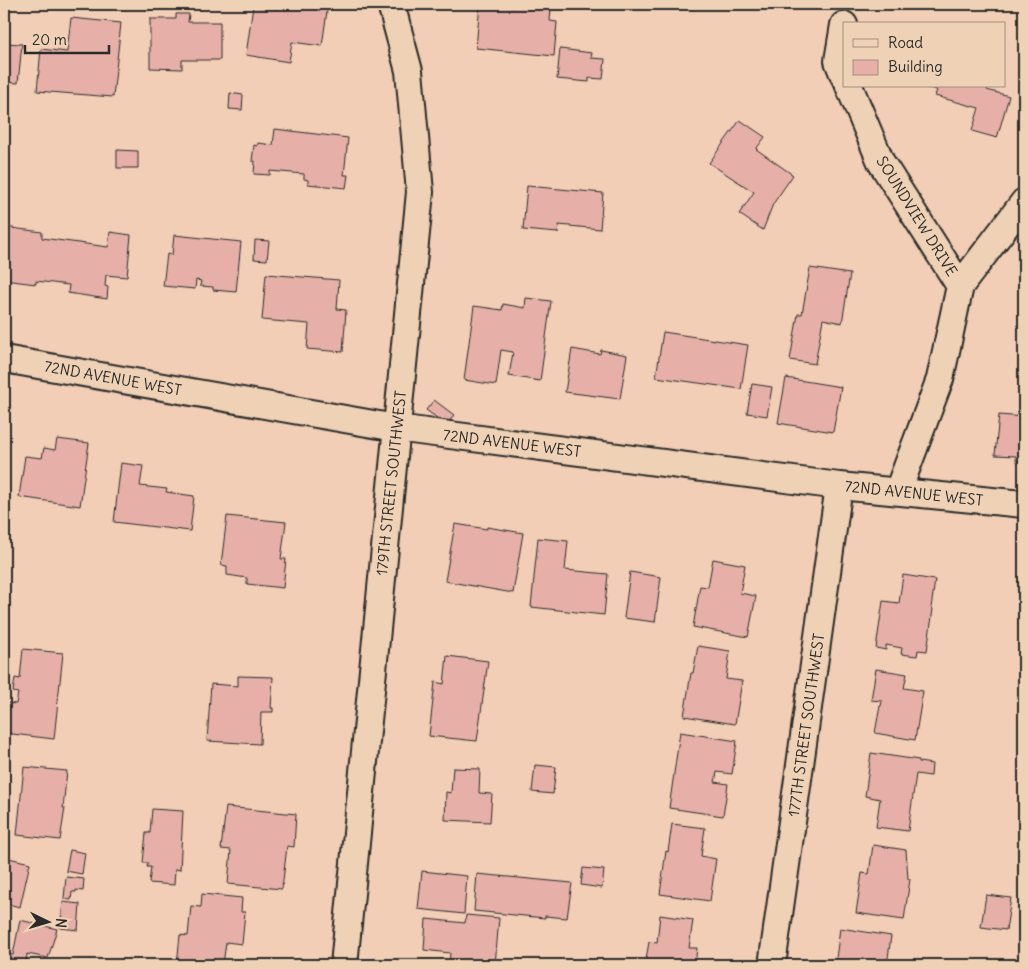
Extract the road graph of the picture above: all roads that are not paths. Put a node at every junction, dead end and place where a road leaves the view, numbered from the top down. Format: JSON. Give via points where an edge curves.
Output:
{"nodes":[{"id":1,"x":391,"y":4,"type":"edge"},
{"id":2,"x":848,"y":4,"type":"edge"},
{"id":3,"x":844,"y":22,"type":"edge"},
{"id":4,"x":843,"y":30,"type":"edge"},
{"id":5,"x":843,"y":74,"type":"edge"},
{"id":6,"x":850,"y":88,"type":"edge"},
{"id":7,"x":1024,"y":202,"type":"edge"},
{"id":8,"x":960,"y":286,"type":"junction"},
{"id":9,"x":4,"y":359,"type":"edge"},
{"id":10,"x":396,"y":428,"type":"junction"},
{"id":11,"x":839,"y":486,"type":"junction"},
{"id":12,"x":898,"y":491,"type":"junction"},
{"id":13,"x":1024,"y":504,"type":"edge"},
{"id":14,"x":344,"y":965,"type":"edge"},
{"id":15,"x":772,"y":965,"type":"edge"}],
"edges":[{"from":1,"to":10,"type":"street","name":"179TH STREET SOUTHWEST","via":[[409,71],[420,192]]},
{"from":2,"to":3,"type":"street"},
{"from":4,"to":5,"type":"street","via":[[838,61]]},
{"from":6,"to":8,"type":"street","name":"SOUNDVIEW DRIVE","via":[[881,162]]},
{"from":7,"to":8,"type":"street"},
{"from":8,"to":12,"type":"street","name":"SOUNDVIEW DRIVE","via":[[940,378]]},
{"from":9,"to":10,"type":"street","name":"72ND AVENUE WEST"},
{"from":10,"to":11,"type":"street","name":"72ND AVENUE WEST"},
{"from":10,"to":14,"type":"street","name":"179TH STREET SOUTHWEST"},
{"from":11,"to":12,"type":"street","name":"72ND AVENUE WEST"},
{"from":11,"to":15,"type":"street","name":"177TH STREET SOUTHWEST"},
{"from":12,"to":13,"type":"street","name":"72ND AVENUE WEST"}]}
